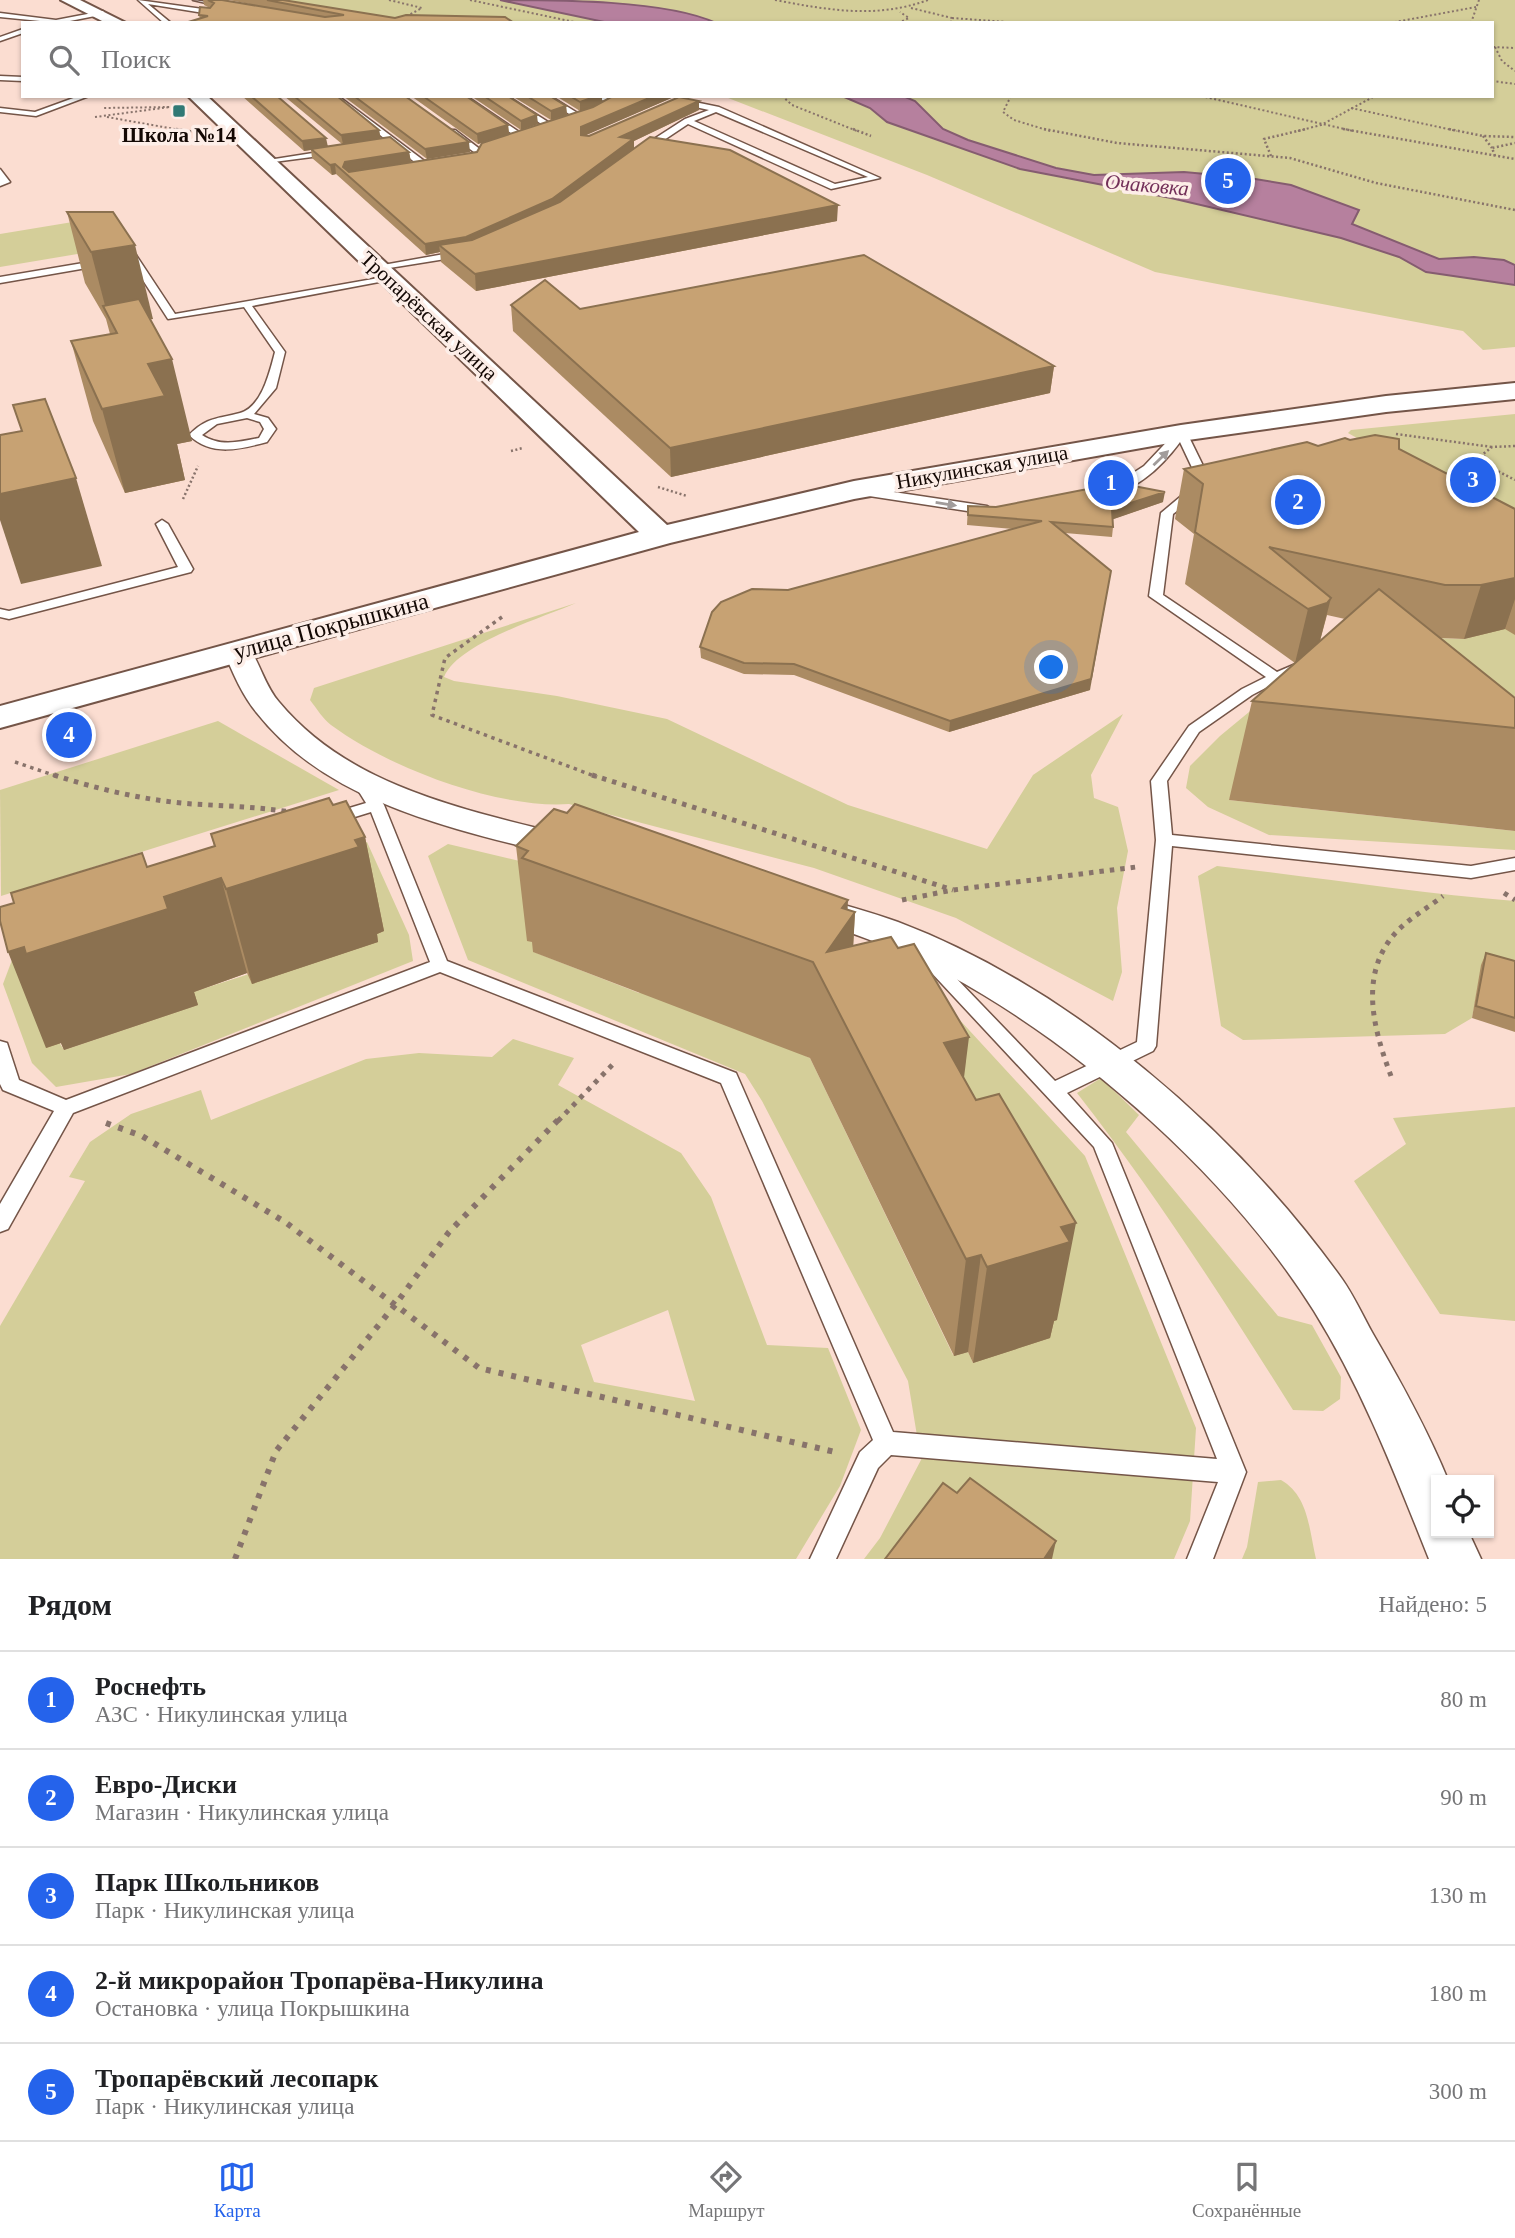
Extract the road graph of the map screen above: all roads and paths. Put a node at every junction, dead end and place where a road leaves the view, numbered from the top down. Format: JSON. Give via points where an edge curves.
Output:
{"nodes":[{"id":1,"x":68,"y":0,"type":"edge"},
{"id":2,"x":138,"y":0,"type":"edge"},
{"id":3,"x":196,"y":0,"type":"edge"},
{"id":4,"x":389,"y":0,"type":"edge"},
{"id":5,"x":470,"y":0,"type":"edge"},
{"id":6,"x":775,"y":0,"type":"edge"},
{"id":7,"x":928,"y":0,"type":"edge"},
{"id":8,"x":1479,"y":0,"type":"edge"},
{"id":9,"x":235,"y":6,"type":"edge"},
{"id":10,"x":1476,"y":7,"type":"junction"},
{"id":11,"x":911,"y":8,"type":"junction"},
{"id":12,"x":900,"y":12,"type":"junction"},
{"id":13,"x":103,"y":13,"type":"junction"},
{"id":14,"x":221,"y":14,"type":"edge"},
{"id":15,"x":0,"y":15,"type":"edge"},
{"id":16,"x":405,"y":17,"type":"edge"},
{"id":17,"x":952,"y":18,"type":"junction"},
{"id":18,"x":44,"y":21,"type":"edge"},
{"id":19,"x":57,"y":21,"type":"edge"},
{"id":20,"x":116,"y":21,"type":"edge"},
{"id":21,"x":169,"y":21,"type":"edge"},
{"id":22,"x":570,"y":21,"type":"edge"},
{"id":23,"x":902,"y":21,"type":"edge"},
{"id":24,"x":951,"y":21,"type":"edge"},
{"id":25,"x":961,"y":21,"type":"edge"},
{"id":26,"x":993,"y":21,"type":"edge"},
{"id":27,"x":1401,"y":21,"type":"edge"},
{"id":28,"x":1472,"y":21,"type":"edge"},
{"id":29,"x":21,"y":32,"type":"edge"},
{"id":30,"x":0,"y":38,"type":"edge"},
{"id":31,"x":1494,"y":47,"type":"edge"},
{"id":32,"x":1515,"y":48,"type":"edge"},
{"id":33,"x":1494,"y":49,"type":"edge"},
{"id":34,"x":1515,"y":71,"type":"edge"},
{"id":35,"x":0,"y":78,"type":"edge"},
{"id":36,"x":21,"y":79,"type":"edge"},
{"id":37,"x":1494,"y":81,"type":"edge"},
{"id":38,"x":1515,"y":84,"type":"edge"},
{"id":39,"x":81,"y":98,"type":"edge"},
{"id":40,"x":199,"y":98,"type":"edge"},
{"id":41,"x":336,"y":98,"type":"edge"},
{"id":42,"x":464,"y":98,"type":"edge"},
{"id":43,"x":506,"y":98,"type":"edge"},
{"id":44,"x":547,"y":98,"type":"edge"},
{"id":45,"x":603,"y":98,"type":"edge"},
{"id":46,"x":685,"y":98,"type":"edge"},
{"id":47,"x":784,"y":98,"type":"edge"},
{"id":48,"x":1010,"y":98,"type":"edge"},
{"id":49,"x":1209,"y":98,"type":"edge"},
{"id":50,"x":1371,"y":98,"type":"edge"},
{"id":51,"x":679,"y":101,"type":"junction"},
{"id":52,"x":668,"y":105,"type":"edge"},
{"id":53,"x":1351,"y":108,"type":"junction"},
{"id":54,"x":54,"y":109,"type":"junction"},
{"id":55,"x":716,"y":109,"type":"junction"},
{"id":56,"x":0,"y":110,"type":"edge"},
{"id":57,"x":580,"y":117,"type":"junction"},
{"id":58,"x":688,"y":121,"type":"junction"},
{"id":59,"x":561,"y":125,"type":"junction"},
{"id":60,"x":1321,"y":125,"type":"junction"},
{"id":61,"x":445,"y":127,"type":"edge"},
{"id":62,"x":542,"y":130,"type":"edge"},
{"id":63,"x":200,"y":133,"type":"dead end"},
{"id":64,"x":531,"y":133,"type":"edge"},
{"id":65,"x":520,"y":136,"type":"junction"},
{"id":66,"x":872,"y":136,"type":"dead end"},
{"id":67,"x":1483,"y":136,"type":"junction"},
{"id":68,"x":1515,"y":136,"type":"edge"},
{"id":69,"x":510,"y":139,"type":"edge"},
{"id":70,"x":393,"y":142,"type":"junction"},
{"id":71,"x":331,"y":143,"type":"edge"},
{"id":72,"x":1515,"y":143,"type":"edge"},
{"id":73,"x":380,"y":144,"type":"edge"},
{"id":74,"x":488,"y":146,"type":"edge"},
{"id":75,"x":1492,"y":148,"type":"junction"},
{"id":76,"x":635,"y":156,"type":"edge"},
{"id":77,"x":1271,"y":156,"type":"junction"},
{"id":78,"x":1495,"y":156,"type":"junction"},
{"id":79,"x":1515,"y":159,"type":"edge"},
{"id":80,"x":266,"y":161,"type":"junction"},
{"id":81,"x":437,"y":163,"type":"edge"},
{"id":82,"x":424,"y":165,"type":"junction"},
{"id":83,"x":411,"y":167,"type":"edge"},
{"id":84,"x":0,"y":171,"type":"edge"},
{"id":85,"x":0,"y":184,"type":"edge"},
{"id":86,"x":1515,"y":210,"type":"edge"},
{"id":87,"x":470,"y":252,"type":"edge"},
{"id":88,"x":119,"y":260,"type":"edge"},
{"id":89,"x":106,"y":262,"type":"edge"},
{"id":90,"x":383,"y":273,"type":"junction"},
{"id":91,"x":0,"y":280,"type":"edge"},
{"id":92,"x":246,"y":304,"type":"junction"},
{"id":93,"x":1515,"y":391,"type":"edge"},
{"id":94,"x":247,"y":415,"type":"junction"},
{"id":95,"x":1181,"y":433,"type":"junction"},
{"id":96,"x":1389,"y":433,"type":"dead end"},
{"id":97,"x":1515,"y":446,"type":"edge"},
{"id":98,"x":1492,"y":447,"type":"junction"},
{"id":99,"x":198,"y":466,"type":"dead end"},
{"id":100,"x":1515,"y":480,"type":"edge"},
{"id":101,"x":854,"y":490,"type":"junction"},
{"id":102,"x":1096,"y":491,"type":"edge"},
{"id":103,"x":183,"y":499,"type":"dead end"},
{"id":104,"x":1007,"y":509,"type":"edge"},
{"id":105,"x":162,"y":524,"type":"dead end"},
{"id":106,"x":662,"y":536,"type":"junction"},
{"id":107,"x":0,"y":613,"type":"edge"},
{"id":108,"x":502,"y":617,"type":"dead end"},
{"id":109,"x":238,"y":652,"type":"junction"},
{"id":110,"x":1313,"y":664,"type":"edge"},
{"id":111,"x":1277,"y":678,"type":"junction"},
{"id":112,"x":0,"y":717,"type":"edge"},
{"id":113,"x":15,"y":762,"type":"dead end"},
{"id":114,"x":368,"y":793,"type":"junction"},
{"id":115,"x":327,"y":820,"type":"joint"},
{"id":116,"x":1164,"y":840,"type":"junction"},
{"id":117,"x":601,"y":855,"type":"edge"},
{"id":118,"x":1162,"y":864,"type":"junction"},
{"id":119,"x":1515,"y":864,"type":"edge"},
{"id":120,"x":1471,"y":872,"type":"junction"},
{"id":121,"x":953,"y":890,"type":"junction"},
{"id":122,"x":774,"y":899,"type":"edge"},
{"id":123,"x":1515,"y":900,"type":"edge"},
{"id":124,"x":836,"y":914,"type":"junction"},
{"id":125,"x":911,"y":940,"type":"junction"},
{"id":126,"x":440,"y":965,"type":"junction"},
{"id":127,"x":635,"y":1041,"type":"junction"},
{"id":128,"x":0,"y":1048,"type":"edge"},
{"id":129,"x":1108,"y":1064,"type":"junction"},
{"id":130,"x":1391,"y":1076,"type":"dead end"},
{"id":131,"x":1052,"y":1091,"type":"junction"},
{"id":132,"x":66,"y":1108,"type":"junction"},
{"id":133,"x":0,"y":1223,"type":"edge"},
{"id":134,"x":395,"y":1305,"type":"junction"},
{"id":135,"x":878,"y":1452,"type":"junction"},
{"id":136,"x":1234,"y":1472,"type":"junction"},
{"id":137,"x":1431,"y":1502,"type":"edge"},
{"id":138,"x":1446,"y":1538,"type":"edge"},
{"id":139,"x":235,"y":1559,"type":"edge"},
{"id":140,"x":823,"y":1559,"type":"edge"},
{"id":141,"x":1200,"y":1559,"type":"edge"},
{"id":142,"x":1455,"y":1559,"type":"edge"}],
"edges":[{"from":1,"to":13,"type":"street"},
{"from":2,"to":14,"type":"lane"},
{"from":2,"to":21,"type":"lane"},
{"from":3,"to":9,"type":"lane"},
{"from":4,"to":16,"type":"path","via":[[422,8]]},
{"from":5,"to":22,"type":"path"},
{"from":6,"to":12,"type":"path","via":[[837,11]]},
{"from":7,"to":11,"type":"path"},
{"from":8,"to":10,"type":"path"},
{"from":10,"to":27,"type":"path"},
{"from":10,"to":28,"type":"path"},
{"from":11,"to":12,"type":"path"},
{"from":11,"to":17,"type":"path"},
{"from":12,"to":23,"type":"path","via":[[909,18]]},
{"from":13,"to":19,"type":"lane"},
{"from":13,"to":20,"type":"street"},
{"from":15,"to":18,"type":"lane"},
{"from":17,"to":24,"type":"path"},
{"from":17,"to":25,"type":"path"},
{"from":17,"to":26,"type":"path"},
{"from":29,"to":30,"type":"lane"},
{"from":31,"to":32,"type":"path"},
{"from":33,"to":34,"type":"path"},
{"from":35,"to":36,"type":"lane"},
{"from":37,"to":38,"type":"path"},
{"from":39,"to":54,"type":"lane"},
{"from":40,"to":80,"type":"street","name":"Тропарёвская улица"},
{"from":41,"to":70,"type":"lane"},
{"from":42,"to":65,"type":"lane"},
{"from":43,"to":59,"type":"lane"},
{"from":44,"to":57,"type":"lane"},
{"from":45,"to":57,"type":"lane","via":[[610,102],[607,107]]},
{"from":46,"to":51,"type":"lane"},
{"from":47,"to":66,"type":"path"},
{"from":48,"to":77,"type":"path","via":[[1003,112],[1014,120],[1059,132],[1117,144]]},
{"from":49,"to":60,"type":"path"},
{"from":50,"to":53,"type":"path"},
{"from":51,"to":52,"type":"lane"},
{"from":51,"to":55,"type":"lane"},
{"from":53,"to":60,"type":"path"},
{"from":53,"to":67,"type":"path"},
{"from":54,"to":56,"type":"lane","via":[[36,114]]},
{"from":54,"to":63,"type":"path"},
{"from":55,"to":58,"type":"lane"},
{"from":55,"to":58,"type":"lane","via":[[876,178],[834,187]]},
{"from":57,"to":59,"type":"lane"},
{"from":58,"to":76,"type":"lane"},
{"from":59,"to":62,"type":"lane"},
{"from":60,"to":77,"type":"path","via":[[1264,139]]},
{"from":60,"to":78,"type":"path"},
{"from":61,"to":74,"type":"lane","via":[[476,154]]},
{"from":64,"to":65,"type":"lane"},
{"from":65,"to":69,"type":"lane"},
{"from":67,"to":68,"type":"path"},
{"from":67,"to":75,"type":"path"},
{"from":70,"to":73,"type":"lane"},
{"from":70,"to":82,"type":"lane"},
{"from":71,"to":80,"type":"lane","via":[[340,150]]},
{"from":72,"to":75,"type":"path"},
{"from":75,"to":78,"type":"path"},
{"from":77,"to":86,"type":"path","via":[[1376,183]]},
{"from":78,"to":79,"type":"path"},
{"from":80,"to":90,"type":"street","name":"Тропарёвская улица"},
{"from":81,"to":82,"type":"lane"},
{"from":82,"to":83,"type":"lane"},
{"from":84,"to":85,"type":"lane","via":[[6,182]]},
{"from":87,"to":90,"type":"lane"},
{"from":88,"to":92,"type":"lane","via":[[133,257],[172,317]]},
{"from":89,"to":91,"type":"lane"},
{"from":90,"to":92,"type":"lane"},
{"from":90,"to":106,"type":"street","name":"Тропарёвская улица"},
{"from":92,"to":94,"type":"lane","via":[[280,352],[271,388]]},
{"from":93,"to":95,"type":"street","name":"Никулинская улица"},
{"from":94,"to":94,"type":"lane","via":[[213,421],[195,435],[207,445],[222,447],[263,440],[270,429],[264,420]]},
{"from":95,"to":101,"type":"street","name":"Никулинская улица"},
{"from":102,"to":95,"type":"lane","one_way":true,"via":[[1121,486],[1162,460]]},
{"from":95,"to":111,"type":"lane","via":[[1203,478],[1203,488],[1167,513],[1156,596]]},
{"from":96,"to":98,"type":"path"},
{"from":97,"to":98,"type":"path"},
{"from":98,"to":100,"type":"path","via":[[1483,454],[1490,467]]},
{"from":99,"to":103,"type":"path"},
{"from":101,"to":104,"type":"lane","one_way":true,"via":[[994,511]]},
{"from":101,"to":106,"type":"street","name":"Никулинская улица"},
{"from":105,"to":107,"type":"lane","via":[[187,569],[9,615]]},
{"from":106,"to":109,"type":"street","name":"улица Покрышкина"},
{"from":108,"to":121,"type":"path","via":[[446,658],[432,715],[554,763]]},
{"from":109,"to":112,"type":"street","name":"улица Покрышкина"},
{"from":109,"to":114,"type":"street","via":[[269,709],[306,745]]},
{"from":110,"to":111,"type":"lane"},
{"from":111,"to":116,"type":"lane","via":[[1247,692],[1194,729],[1159,781]]},
{"from":113,"to":115,"type":"path","via":[[82,784],[191,804],[247,805]]},
{"from":114,"to":115,"type":"lane"},
{"from":114,"to":117,"type":"street"},
{"from":114,"to":126,"type":"lane"},
{"from":116,"to":118,"type":"lane"},
{"from":116,"to":120,"type":"lane"},
{"from":118,"to":121,"type":"path"},
{"from":118,"to":129,"type":"lane","via":[[1146,1046]]},
{"from":119,"to":120,"type":"lane"},
{"from":120,"to":123,"type":"path"},
{"from":120,"to":130,"type":"path","via":[[1390,941],[1371,985],[1375,1035]]},
{"from":121,"to":124,"type":"path"},
{"from":122,"to":124,"type":"street"},
{"from":124,"to":125,"type":"street"},
{"from":125,"to":129,"type":"street","via":[[1002,989]]},
{"from":125,"to":131,"type":"lane"},
{"from":126,"to":127,"type":"lane"},
{"from":126,"to":132,"type":"lane"},
{"from":127,"to":134,"type":"path","via":[[449,1231]]},
{"from":127,"to":135,"type":"lane","via":[[729,1078]]},
{"from":128,"to":132,"type":"lane","via":[[10,1085]]},
{"from":129,"to":131,"type":"lane"},
{"from":129,"to":137,"type":"street","via":[[1190,1135],[1260,1209],[1326,1292],[1400,1424]]},
{"from":131,"to":136,"type":"lane","via":[[1102,1143]]},
{"from":132,"to":133,"type":"lane"},
{"from":132,"to":134,"type":"path","via":[[142,1136],[285,1222]]},
{"from":134,"to":135,"type":"path","via":[[479,1368]]},
{"from":134,"to":139,"type":"path","via":[[276,1451]]},
{"from":135,"to":136,"type":"lane"},
{"from":135,"to":140,"type":"lane"},
{"from":136,"to":141,"type":"lane"},
{"from":138,"to":142,"type":"street"}]}
